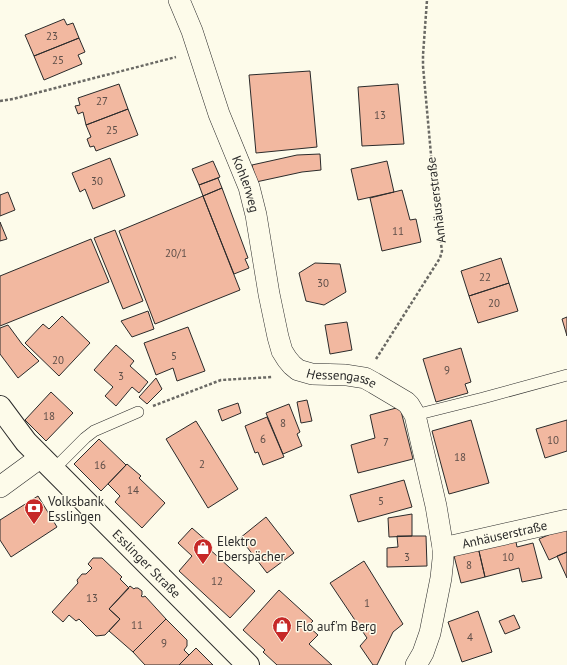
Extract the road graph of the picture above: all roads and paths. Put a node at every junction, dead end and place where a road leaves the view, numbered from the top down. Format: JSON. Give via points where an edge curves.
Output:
{"nodes":[{"id":1,"x":179,"y":0,"type":"edge"},
{"id":2,"x":427,"y":0,"type":"edge"},
{"id":3,"x":198,"y":51,"type":"junction"},
{"id":4,"x":0,"y":101,"type":"edge"},
{"id":5,"x":298,"y":370,"type":"junction"},
{"id":6,"x":567,"y":375,"type":"edge"},
{"id":7,"x":365,"y":378,"type":"junction"},
{"id":8,"x":0,"y":407,"type":"edge"},
{"id":9,"x":138,"y":412,"type":"joint"},
{"id":10,"x":415,"y":415,"type":"junction"},
{"id":11,"x":48,"y":463,"type":"junction"},
{"id":12,"x":0,"y":487,"type":"edge"},
{"id":13,"x":567,"y":520,"type":"edge"},
{"id":14,"x":443,"y":548,"type":"junction"},
{"id":15,"x":248,"y":665,"type":"edge"},
{"id":16,"x":416,"y":665,"type":"edge"}],
"edges":[{"from":1,"to":3,"type":"street","name":"Kohlerweg"},
{"from":2,"to":7,"type":"path","name":"Anhäuserstraße","via":[[423,66],[442,254]]},
{"from":3,"to":4,"type":"path"},
{"from":3,"to":5,"type":"street","name":"Kohlerweg","via":[[253,201],[282,351]]},
{"from":5,"to":7,"type":"street","name":"Hessengasse","via":[[312,374]]},
{"from":5,"to":9,"type":"path","name":"Hessengasse","via":[[286,377],[221,380]]},
{"from":6,"to":10,"type":"lane"},
{"from":7,"to":10,"type":"street","name":"Hessengasse","via":[[406,402]]},
{"from":8,"to":11,"type":"street","name":"Esslinger Straße","via":[[19,433]]},
{"from":9,"to":11,"type":"lane","via":[[94,431]]},
{"from":10,"to":14,"type":"street"},
{"from":11,"to":12,"type":"street"},
{"from":11,"to":15,"type":"street","name":"Esslinger Straße"},
{"from":13,"to":14,"type":"street","name":"Anhäuserstraße"},
{"from":14,"to":16,"type":"street","via":[[441,578],[430,633]]}]}
